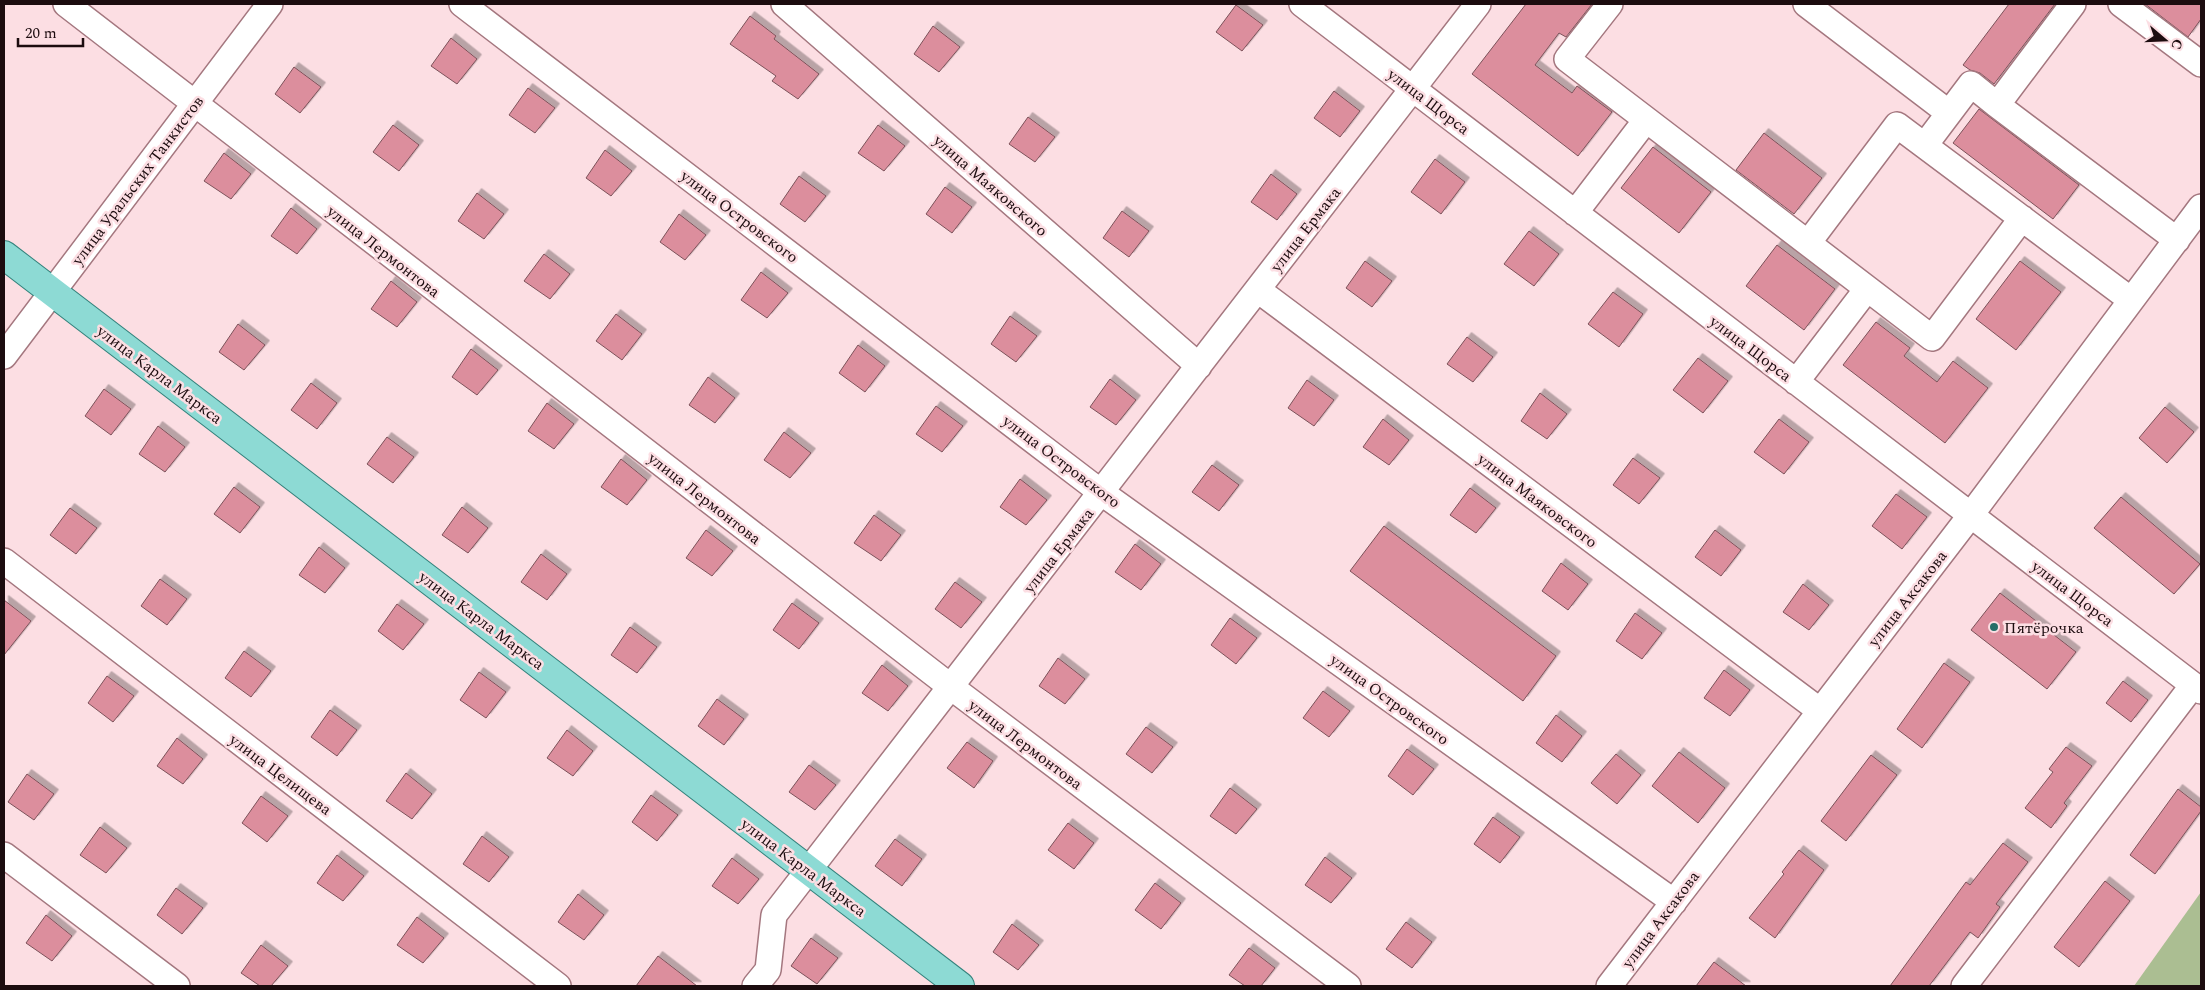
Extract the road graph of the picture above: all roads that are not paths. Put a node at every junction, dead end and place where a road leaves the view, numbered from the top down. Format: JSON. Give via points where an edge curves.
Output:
{"nodes":[{"id":1,"x":66,"y":4,"type":"edge"},
{"id":2,"x":270,"y":4,"type":"edge"},
{"id":3,"x":462,"y":4,"type":"edge"},
{"id":4,"x":784,"y":4,"type":"edge"},
{"id":5,"x":1302,"y":4,"type":"edge"},
{"id":6,"x":1478,"y":4,"type":"edge"},
{"id":7,"x":1610,"y":4,"type":"edge"},
{"id":8,"x":1806,"y":4,"type":"edge"},
{"id":9,"x":2073,"y":4,"type":"edge"},
{"id":10,"x":2121,"y":4,"type":"edge"},
{"id":11,"x":2201,"y":64,"type":"edge"},
{"id":12,"x":1413,"y":89,"type":"junction"},
{"id":13,"x":194,"y":104,"type":"junction"},
{"id":14,"x":1998,"y":105,"type":"junction"},
{"id":15,"x":1949,"y":113,"type":"junction"},
{"id":16,"x":1646,"y":120,"type":"junction"},
{"id":17,"x":1925,"y":146,"type":"junction"},
{"id":18,"x":1575,"y":213,"type":"junction"},
{"id":19,"x":2022,"y":218,"type":"junction"},
{"id":20,"x":2193,"y":224,"type":"edge"},
{"id":21,"x":1808,"y":243,"type":"junction"},
{"id":22,"x":4,"y":255,"type":"edge"},
{"id":23,"x":1867,"y":289,"type":"junction"},
{"id":24,"x":1258,"y":290,"type":"junction"},
{"id":25,"x":52,"y":292,"type":"junction"},
{"id":26,"x":2131,"y":300,"type":"junction"},
{"id":27,"x":4,"y":356,"type":"edge"},
{"id":28,"x":1199,"y":366,"type":"junction"},
{"id":29,"x":1796,"y":382,"type":"junction"},
{"id":30,"x":1102,"y":493,"type":"junction"},
{"id":31,"x":1970,"y":516,"type":"junction"},
{"id":32,"x":4,"y":561,"type":"edge"},
{"id":33,"x":951,"y":687,"type":"junction"},
{"id":34,"x":2197,"y":688,"type":"edge"},
{"id":35,"x":1819,"y":710,"type":"junction"},
{"id":36,"x":4,"y":855,"type":"edge"},
{"id":37,"x":808,"y":870,"type":"junction"},
{"id":38,"x":1674,"y":902,"type":"junction"},
{"id":39,"x":177,"y":986,"type":"edge"},
{"id":40,"x":558,"y":986,"type":"edge"},
{"id":41,"x":755,"y":986,"type":"edge"},
{"id":42,"x":960,"y":986,"type":"edge"},
{"id":43,"x":1348,"y":986,"type":"edge"},
{"id":44,"x":1609,"y":986,"type":"edge"},
{"id":45,"x":1964,"y":986,"type":"edge"}],
"edges":[{"from":1,"to":13,"type":"street","name":"улица Лермонтова"},
{"from":2,"to":13,"type":"street","name":"улица Уральских Танкистов"},
{"from":3,"to":30,"type":"street","name":"улица Островского"},
{"from":4,"to":28,"type":"street","name":"улица Маяковского"},
{"from":5,"to":12,"type":"street","name":"улица Щорса"},
{"from":6,"to":12,"type":"street","name":"улица Ермака"},
{"from":7,"to":16,"type":"street","via":[[1568,59]]},
{"from":8,"to":15,"type":"street"},
{"from":9,"to":14,"type":"street"},
{"from":10,"to":11,"type":"street"},
{"from":12,"to":18,"type":"street","name":"улица Щорса"},
{"from":12,"to":24,"type":"street","name":"улица Ермака"},
{"from":13,"to":25,"type":"street","name":"улица Уральских Танкистов"},
{"from":13,"to":33,"type":"street","name":"улица Лермонтова"},
{"from":14,"to":15,"type":"street","via":[[1971,84]]},
{"from":14,"to":20,"type":"street"},
{"from":15,"to":17,"type":"street"},
{"from":16,"to":18,"type":"street"},
{"from":16,"to":21,"type":"street"},
{"from":17,"to":19,"type":"street"},
{"from":17,"to":21,"type":"street","via":[[1897,125]]},
{"from":18,"to":29,"type":"street","name":"улица Щорса"},
{"from":19,"to":23,"type":"street","via":[[1932,338]]},
{"from":19,"to":26,"type":"street"},
{"from":20,"to":26,"type":"street","name":"улица Аксакова"},
{"from":21,"to":23,"type":"street"},
{"from":22,"to":25,"type":"main road","name":"улица Карла Маркса"},
{"from":23,"to":29,"type":"street"},
{"from":24,"to":28,"type":"street","name":"улица Ермака"},
{"from":24,"to":35,"type":"street","name":"улица Маяковского"},
{"from":25,"to":27,"type":"street","name":"улица Уральских Танкистов"},
{"from":25,"to":37,"type":"main road","name":"улица Карла Маркса"},
{"from":26,"to":31,"type":"street","name":"улица Аксакова"},
{"from":28,"to":30,"type":"street","name":"улица Ермака"},
{"from":29,"to":31,"type":"street","name":"улица Щорса"},
{"from":30,"to":33,"type":"street","name":"улица Ермака"},
{"from":30,"to":38,"type":"street","name":"улица Островского"},
{"from":31,"to":34,"type":"street","name":"улица Щорса"},
{"from":31,"to":35,"type":"street","name":"улица Аксакова"},
{"from":32,"to":40,"type":"street","name":"улица Целищева"},
{"from":33,"to":37,"type":"street","name":"улица Ермака"},
{"from":33,"to":43,"type":"street","name":"улица Лермонтова"},
{"from":34,"to":45,"type":"street"},
{"from":35,"to":38,"type":"street","name":"улица Аксакова"},
{"from":36,"to":39,"type":"street"},
{"from":37,"to":41,"type":"street","name":"улица Ермака","via":[[774,915],[768,970]]},
{"from":37,"to":42,"type":"main road","name":"улица Карла Маркса"},
{"from":38,"to":44,"type":"street","name":"улица Аксакова"}]}
